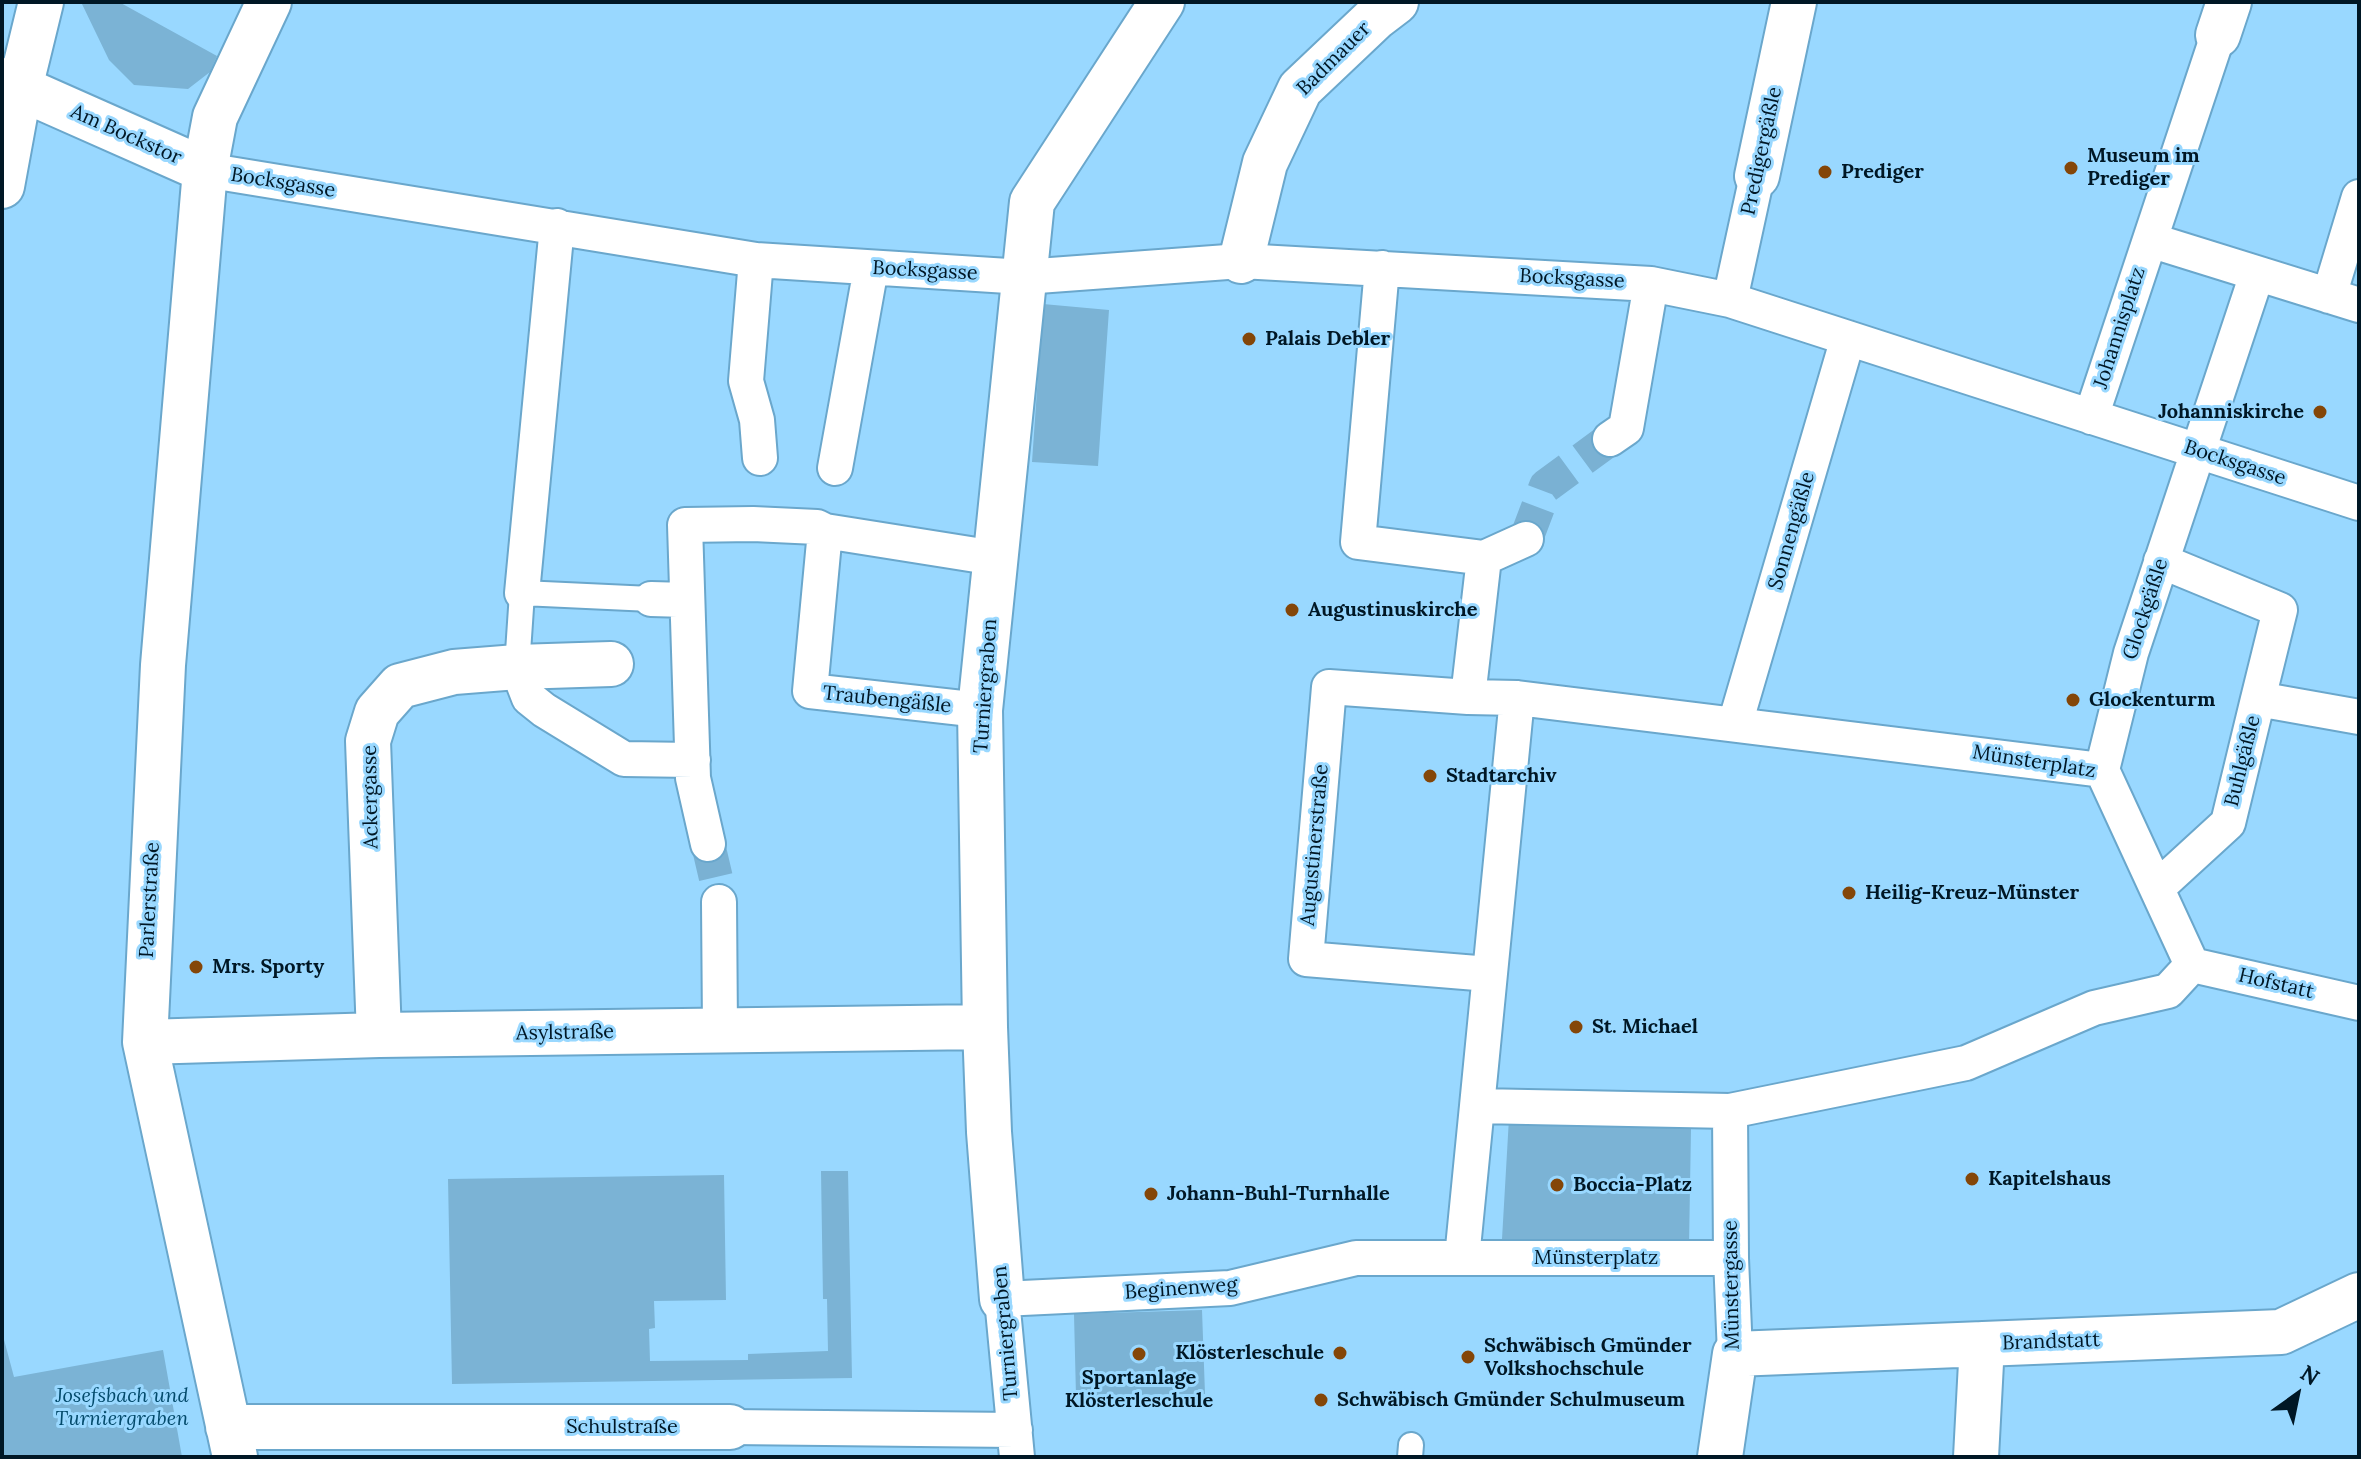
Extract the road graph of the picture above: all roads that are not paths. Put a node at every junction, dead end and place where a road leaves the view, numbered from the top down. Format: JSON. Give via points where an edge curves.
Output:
{"nodes":[{"id":1,"x":41,"y":2,"type":"edge"},
{"id":2,"x":269,"y":2,"type":"edge"},
{"id":3,"x":1162,"y":2,"type":"edge"},
{"id":4,"x":1396,"y":2,"type":"edge"},
{"id":5,"x":1794,"y":2,"type":"edge"},
{"id":6,"x":2223,"y":18,"type":"edge"},
{"id":7,"x":11,"y":84,"type":"edge"},
{"id":8,"x":205,"y":170,"type":"junction"},
{"id":9,"x":1757,"y":176,"type":"joint"},
{"id":10,"x":2,"y":186,"type":"edge"},
{"id":11,"x":2359,"y":197,"type":"edge"},
{"id":12,"x":557,"y":226,"type":"junction"},
{"id":13,"x":2150,"y":240,"type":"junction"},
{"id":14,"x":756,"y":260,"type":"junction"},
{"id":15,"x":1241,"y":261,"type":"junction"},
{"id":16,"x":871,"y":268,"type":"junction"},
{"id":17,"x":1382,"y":268,"type":"junction"},
{"id":18,"x":2257,"y":274,"type":"junction"},
{"id":19,"x":1024,"y":277,"type":"junction"},
{"id":20,"x":1651,"y":284,"type":"junction"},
{"id":21,"x":1730,"y":300,"type":"junction"},
{"id":22,"x":2344,"y":300,"type":"edge"},
{"id":23,"x":191,"y":336,"type":"joint"},
{"id":24,"x":1848,"y":338,"type":"junction"},
{"id":25,"x":2091,"y":417,"type":"junction"},
{"id":26,"x":1610,"y":439,"type":"tunnel mouth"},
{"id":27,"x":2198,"y":451,"type":"junction"},
{"id":28,"x":760,"y":458,"type":"dead end"},
{"id":29,"x":835,"y":468,"type":"dead end"},
{"id":30,"x":2359,"y":503,"type":"edge"},
{"id":31,"x":825,"y":531,"type":"junction"},
{"id":32,"x":1526,"y":539,"type":"tunnel mouth"},
{"id":33,"x":995,"y":558,"type":"junction"},
{"id":34,"x":1484,"y":558,"type":"junction"},
{"id":35,"x":2161,"y":561,"type":"junction"},
{"id":36,"x":522,"y":593,"type":"junction"},
{"id":37,"x":651,"y":599,"type":"joint"},
{"id":38,"x":686,"y":600,"type":"junction"},
{"id":39,"x":611,"y":664,"type":"dead end"},
{"id":40,"x":517,"y":667,"type":"junction"},
{"id":41,"x":1468,"y":697,"type":"junction"},
{"id":42,"x":1517,"y":698,"type":"junction"},
{"id":43,"x":2258,"y":699,"type":"junction"},
{"id":44,"x":980,"y":710,"type":"junction"},
{"id":45,"x":2359,"y":717,"type":"edge"},
{"id":46,"x":1735,"y":724,"type":"junction"},
{"id":47,"x":693,"y":760,"type":"junction"},
{"id":48,"x":2102,"y":770,"type":"junction"},
{"id":49,"x":708,"y":844,"type":"tunnel mouth"},
{"id":50,"x":2157,"y":888,"type":"junction"},
{"id":51,"x":719,"y":902,"type":"tunnel mouth"},
{"id":52,"x":2192,"y":965,"type":"junction"},
{"id":53,"x":1489,"y":974,"type":"junction"},
{"id":54,"x":2359,"y":1003,"type":"edge"},
{"id":55,"x":985,"y":1027,"type":"junction"},
{"id":56,"x":720,"y":1030,"type":"junction"},
{"id":57,"x":379,"y":1035,"type":"junction"},
{"id":58,"x":145,"y":1042,"type":"junction"},
{"id":59,"x":1477,"y":1106,"type":"junction"},
{"id":60,"x":1730,"y":1111,"type":"junction"},
{"id":61,"x":1356,"y":1258,"type":"joint"},
{"id":62,"x":1462,"y":1258,"type":"junction"},
{"id":63,"x":1731,"y":1258,"type":"junction"},
{"id":64,"x":2359,"y":1295,"type":"edge"},
{"id":65,"x":1002,"y":1299,"type":"junction"},
{"id":66,"x":1982,"y":1344,"type":"junction"},
{"id":67,"x":1735,"y":1354,"type":"junction"},
{"id":68,"x":730,"y":1427,"type":"joint"},
{"id":69,"x":231,"y":1442,"type":"edge"},
{"id":70,"x":1016,"y":1444,"type":"edge"},
{"id":71,"x":1720,"y":1457,"type":"edge"},
{"id":72,"x":1976,"y":1457,"type":"edge"}],
"edges":[{"from":1,"to":7,"type":"street"},
{"from":2,"to":8,"type":"street","via":[[215,117]]},
{"from":3,"to":19,"type":"street","name":"Turniergraben","via":[[1032,202]]},
{"from":4,"to":15,"type":"street","name":"Badmauer","via":[[1300,89],[1265,163]]},
{"from":5,"to":9,"type":"street","name":"Predigergäßle"},
{"from":6,"to":13,"type":"street","name":"Johannisplatz"},
{"from":7,"to":8,"type":"street","name":"Am Bockstor"},
{"from":7,"to":10,"type":"street"},
{"from":8,"to":12,"type":"street","name":"Bocksgasse"},
{"from":8,"to":23,"type":"street","name":"Am Bockstor"},
{"from":9,"to":21,"type":"street","name":"Predigergäßle"},
{"from":11,"to":22,"type":"street","name":"Johannisplatz"},
{"from":12,"to":14,"type":"street","name":"Bocksgasse"},
{"from":12,"to":36,"type":"street"},
{"from":13,"to":18,"type":"street","name":"Johannisplatz"},
{"from":13,"to":25,"type":"street","name":"Johannisplatz"},
{"from":14,"to":16,"type":"street","name":"Bocksgasse"},
{"from":14,"to":28,"type":"street","via":[[746,381]]},
{"from":15,"to":17,"type":"street","name":"Bocksgasse"},
{"from":15,"to":19,"type":"street","name":"Bocksgasse"},
{"from":16,"to":19,"type":"street","name":"Bocksgasse"},
{"from":16,"to":29,"type":"street"},
{"from":17,"to":20,"type":"street","name":"Bocksgasse"},
{"from":17,"to":34,"type":"street","via":[[1358,542]]},
{"from":18,"to":22,"type":"street","name":"Johannisplatz"},
{"from":18,"to":27,"type":"street"},
{"from":19,"to":33,"type":"street","name":"Turniergraben"},
{"from":20,"to":21,"type":"street","name":"Bocksgasse"},
{"from":20,"to":26,"type":"street","name":"Bocksgasse","via":[[1626,428]]},
{"from":21,"to":24,"type":"street","name":"Bocksgasse"},
{"from":23,"to":58,"type":"street","name":"Parlerstraße","via":[[163,665]]},
{"from":24,"to":25,"type":"street","name":"Bocksgasse"},
{"from":24,"to":46,"type":"street","name":"Sonnengäßle"},
{"from":25,"to":27,"type":"street","name":"Bocksgasse"},
{"from":27,"to":30,"type":"street","name":"Bocksgasse"},
{"from":27,"to":35,"type":"street","name":"Glockgäßle"},
{"from":31,"to":33,"type":"street"},
{"from":31,"to":38,"type":"street","via":[[685,525]]},
{"from":31,"to":44,"type":"street","name":"Traubengäßle","via":[[810,691]]},
{"from":32,"to":34,"type":"street"},
{"from":33,"to":44,"type":"street","name":"Turniergraben"},
{"from":34,"to":41,"type":"street"},
{"from":35,"to":43,"type":"street","name":"Buhlgäßle","via":[[2280,610]]},
{"from":35,"to":48,"type":"street","name":"Glockgäßle"},
{"from":36,"to":37,"type":"lane"},
{"from":36,"to":40,"type":"lane"},
{"from":37,"to":38,"type":"street"},
{"from":38,"to":47,"type":"street"},
{"from":39,"to":40,"type":"street","name":"Ackergasse"},
{"from":40,"to":47,"type":"street","via":[[529,698],[577,739],[624,759]]},
{"from":40,"to":57,"type":"street","name":"Ackergasse","via":[[454,672],[400,686],[377,712],[368,741]]},
{"from":41,"to":42,"type":"street","name":"Augustinerstraße"},
{"from":41,"to":53,"type":"street","name":"Augustinerstraße","via":[[1329,687],[1306,959]]},
{"from":42,"to":46,"type":"street","name":"Münsterplatz"},
{"from":42,"to":53,"type":"street"},
{"from":43,"to":45,"type":"street","name":"Buhlgäßle"},
{"from":43,"to":50,"type":"street","name":"Buhlgäßle","via":[[2228,823]]},
{"from":44,"to":55,"type":"street","name":"Turniergraben"},
{"from":46,"to":48,"type":"street","name":"Münsterplatz"},
{"from":47,"to":49,"type":"street"},
{"from":48,"to":50,"type":"street","name":"Münsterplatz"},
{"from":50,"to":52,"type":"street","name":"Münsterplatz"},
{"from":51,"to":56,"type":"street"},
{"from":52,"to":54,"type":"street","name":"Hofstatt"},
{"from":52,"to":60,"type":"street","via":[[2168,991],[2094,1008],[1966,1063]]},
{"from":53,"to":59,"type":"street"},
{"from":55,"to":56,"type":"street","name":"Asylstraße"},
{"from":55,"to":65,"type":"street","name":"Turniergraben"},
{"from":56,"to":57,"type":"street","name":"Asylstraße"},
{"from":57,"to":58,"type":"street","name":"Asylstraße"},
{"from":58,"to":69,"type":"street","name":"Parlerstraße"},
{"from":59,"to":60,"type":"street"},
{"from":59,"to":62,"type":"street"},
{"from":60,"to":63,"type":"street","name":"Münstergasse"},
{"from":61,"to":62,"type":"street","name":"Münsterplatz"},
{"from":61,"to":65,"type":"street","name":"Beginenweg","via":[[1230,1288]]},
{"from":62,"to":63,"type":"street","name":"Münsterplatz"},
{"from":63,"to":67,"type":"street","name":"Münstergasse"},
{"from":64,"to":66,"type":"street","name":"Brandstatt","via":[[2281,1332]]},
{"from":65,"to":70,"type":"street","name":"Turniergraben"},
{"from":66,"to":67,"type":"street","name":"Brandstatt"},
{"from":66,"to":72,"type":"street"},
{"from":67,"to":71,"type":"street","name":"Münstergasse"},
{"from":68,"to":69,"type":"street","name":"Schulstraße"},
{"from":68,"to":70,"type":"street","name":"Schulstraße"}]}
